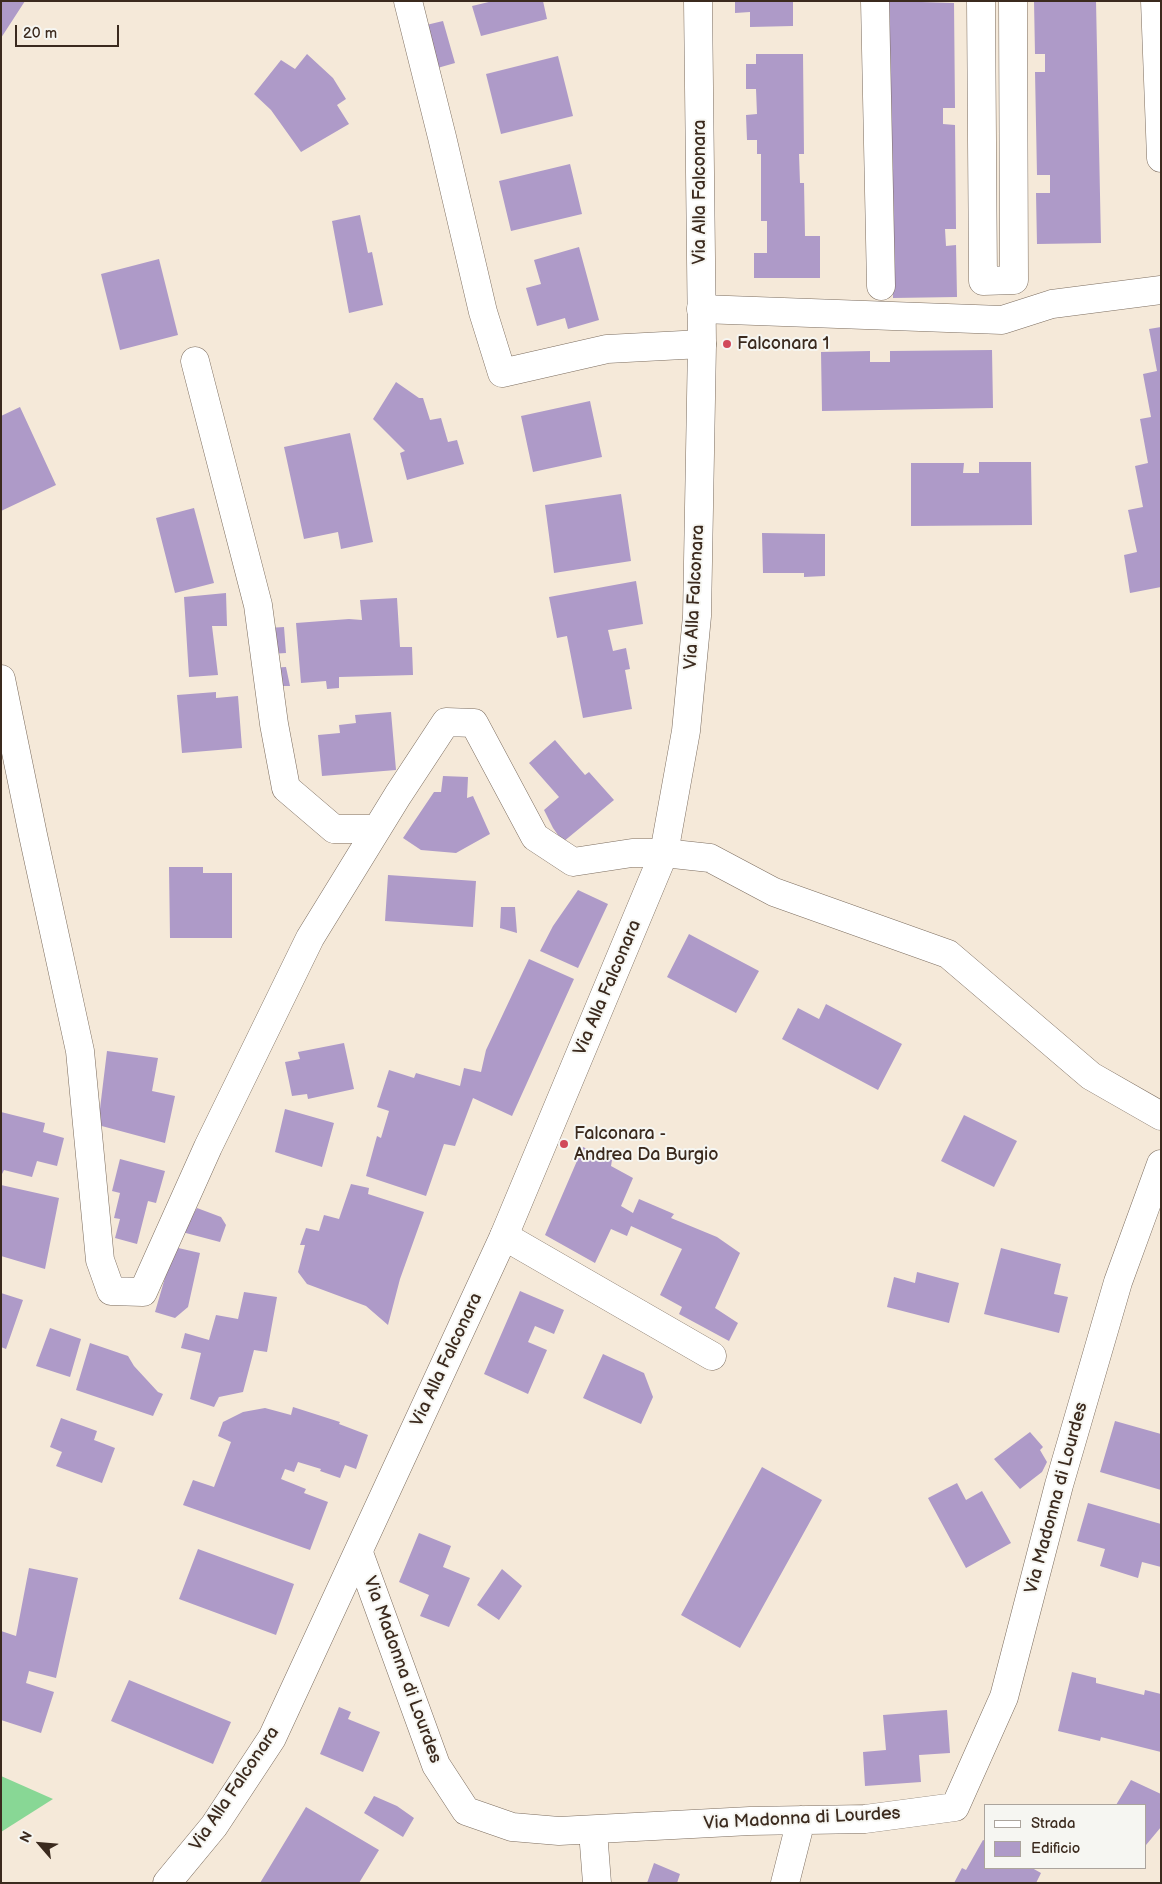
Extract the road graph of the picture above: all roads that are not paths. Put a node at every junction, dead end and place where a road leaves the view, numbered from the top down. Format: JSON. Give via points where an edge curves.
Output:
{"nodes":[{"id":1,"x":408,"y":1,"type":"edge"},
{"id":2,"x":698,"y":1,"type":"edge"},
{"id":3,"x":875,"y":1,"type":"edge"},
{"id":4,"x":981,"y":1,"type":"edge"},
{"id":5,"x":1013,"y":1,"type":"edge"},
{"id":6,"x":1155,"y":1,"type":"edge"},
{"id":7,"x":1161,"y":158,"type":"edge"},
{"id":8,"x":881,"y":286,"type":"dead end"},
{"id":9,"x":1161,"y":290,"type":"edge"},
{"id":10,"x":701,"y":309,"type":"junction"},
{"id":11,"x":702,"y":344,"type":"junction"},
{"id":12,"x":195,"y":361,"type":"dead end"},
{"id":13,"x":1,"y":679,"type":"edge"},
{"id":14,"x":376,"y":829,"type":"junction"},
{"id":15,"x":664,"y":853,"type":"junction"},
{"id":16,"x":1161,"y":1116,"type":"edge"},
{"id":17,"x":1161,"y":1164,"type":"edge"},
{"id":18,"x":504,"y":1236,"type":"junction"},
{"id":19,"x":712,"y":1356,"type":"dead end"},
{"id":20,"x":359,"y":1552,"type":"junction"},
{"id":21,"x":802,"y":1820,"type":"junction"},
{"id":22,"x":593,"y":1831,"type":"junction"},
{"id":23,"x":167,"y":1883,"type":"edge"},
{"id":24,"x":597,"y":1883,"type":"edge"},
{"id":25,"x":786,"y":1883,"type":"edge"}],
"edges":[{"from":1,"to":11,"type":"street","via":[[483,312],[502,373],[607,349]]},
{"from":2,"to":10,"type":"street","name":"Via Alla Falconara"},
{"from":3,"to":8,"type":"street"},
{"from":4,"to":5,"type":"street","via":[[983,281],[1014,280]]},
{"from":6,"to":7,"type":"street"},
{"from":9,"to":10,"type":"street","via":[[1052,304],[1002,320]]},
{"from":10,"to":11,"type":"street","name":"Via Alla Falconara"},
{"from":11,"to":15,"type":"street","name":"Via Alla Falconara","via":[[697,616],[686,731]]},
{"from":12,"to":14,"type":"street","via":[[258,605],[286,788],[334,830]]},
{"from":13,"to":14,"type":"street","via":[[80,1051],[100,1260],[111,1291],[143,1292],[208,1147],[310,938]]},
{"from":14,"to":15,"type":"street","via":[[446,722],[474,723],[535,837],[573,862],[632,853]]},
{"from":15,"to":16,"type":"street","via":[[710,858],[774,892],[948,954],[1091,1076]]},
{"from":15,"to":18,"type":"street","name":"Via Alla Falconara"},
{"from":17,"to":21,"type":"street","name":"Via Madonna di Lourdes","via":[[1115,1292],[1059,1485],[1004,1697],[955,1807],[865,1819]]},
{"from":18,"to":19,"type":"street"},
{"from":18,"to":20,"type":"street","name":"Via Alla Falconara"},
{"from":20,"to":22,"type":"street","name":"Via Madonna di Lourdes","via":[[436,1765],[466,1811],[512,1828]]},
{"from":20,"to":23,"type":"street","name":"Via Alla Falconara","via":[[272,1738],[214,1826]]},
{"from":21,"to":22,"type":"street","name":"Via Madonna di Lourdes"},
{"from":21,"to":25,"type":"street"},
{"from":22,"to":24,"type":"street"}]}
